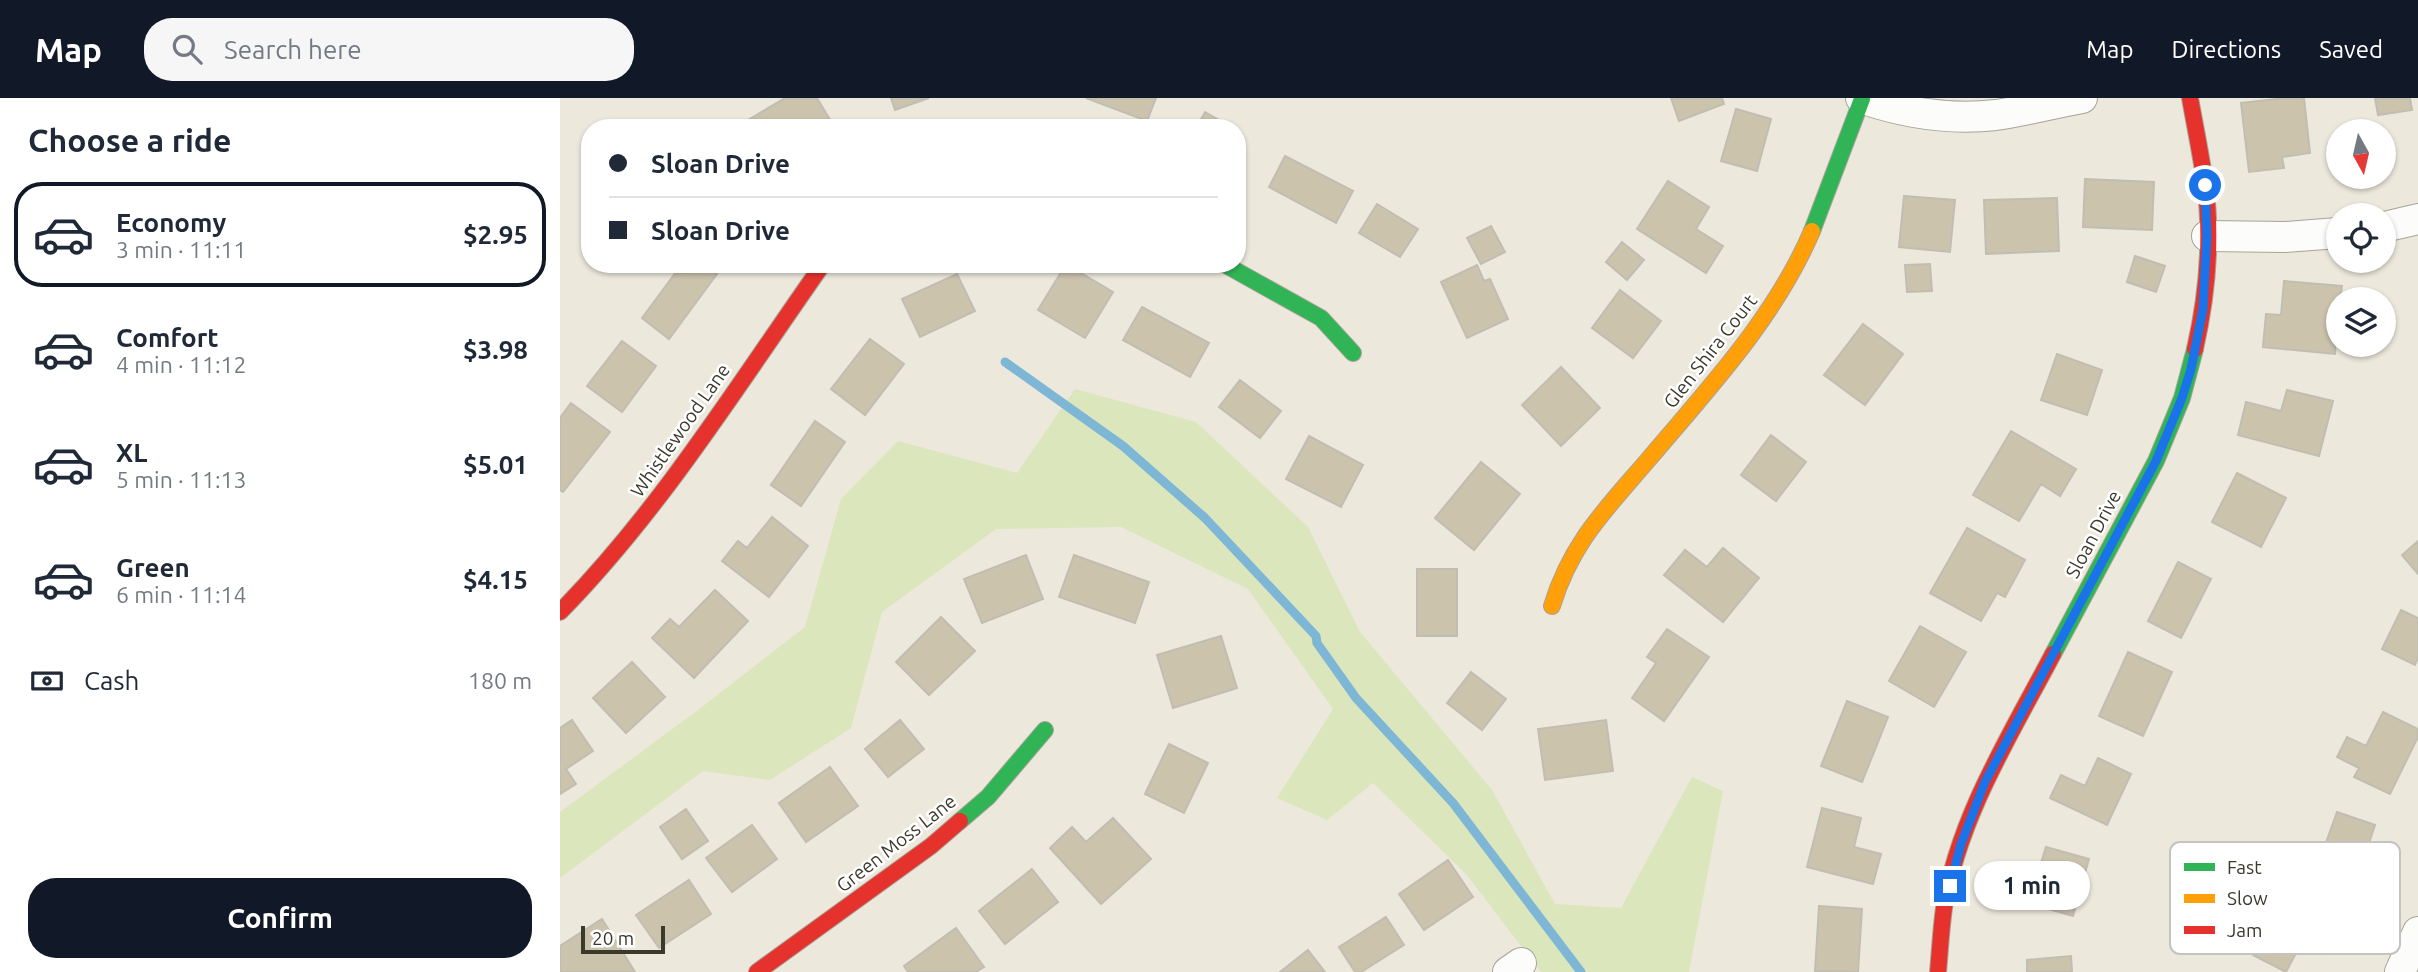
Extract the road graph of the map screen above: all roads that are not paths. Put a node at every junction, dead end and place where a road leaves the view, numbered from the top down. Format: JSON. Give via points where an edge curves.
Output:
{"nodes":[{"id":1,"x":1862,"y":98,"type":"edge"},
{"id":2,"x":2082,"y":98,"type":"edge"},
{"id":3,"x":2190,"y":98,"type":"edge"},
{"id":4,"x":2418,"y":219,"type":"edge"},
{"id":5,"x":2396,"y":224,"type":"edge"},
{"id":6,"x":2326,"y":234,"type":"edge"},
{"id":7,"x":2207,"y":236,"type":"junction"},
{"id":8,"x":817,"y":273,"type":"edge"},
{"id":9,"x":1240,"y":273,"type":"edge"},
{"id":10,"x":1353,"y":353,"type":"dead end"},
{"id":11,"x":1552,"y":606,"type":"dead end"},
{"id":12,"x":560,"y":612,"type":"edge"},
{"id":13,"x":1045,"y":730,"type":"dead end"},
{"id":14,"x":2418,"y":932,"type":"edge"},
{"id":15,"x":2408,"y":968,"type":"edge"},
{"id":16,"x":757,"y":972,"type":"edge"},
{"id":17,"x":1938,"y":972,"type":"edge"}],
"edges":[{"from":1,"to":2,"type":"street","via":[[1898,110],[1952,117],[1996,115]]},
{"from":1,"to":11,"type":"street","name":"Glen Shira Court","via":[[1805,247],[1775,302],[1731,362],[1586,533],[1561,577]]},
{"from":3,"to":7,"type":"street","name":"Sloan Drive","via":[[2205,185]]},
{"from":4,"to":5,"type":"street"},
{"from":6,"to":7,"type":"street"},
{"from":7,"to":17,"type":"street","name":"Sloan Drive","via":[[2203,309],[2182,398],[2150,472],[1985,782],[1944,907]]},
{"from":8,"to":12,"type":"street","name":"Whistlewood Lane","via":[[644,518]]},
{"from":9,"to":10,"type":"street","via":[[1321,318]]},
{"from":13,"to":16,"type":"street","name":"Green Moss Lane","via":[[988,797],[932,846]]},
{"from":14,"to":15,"type":"street"}]}
